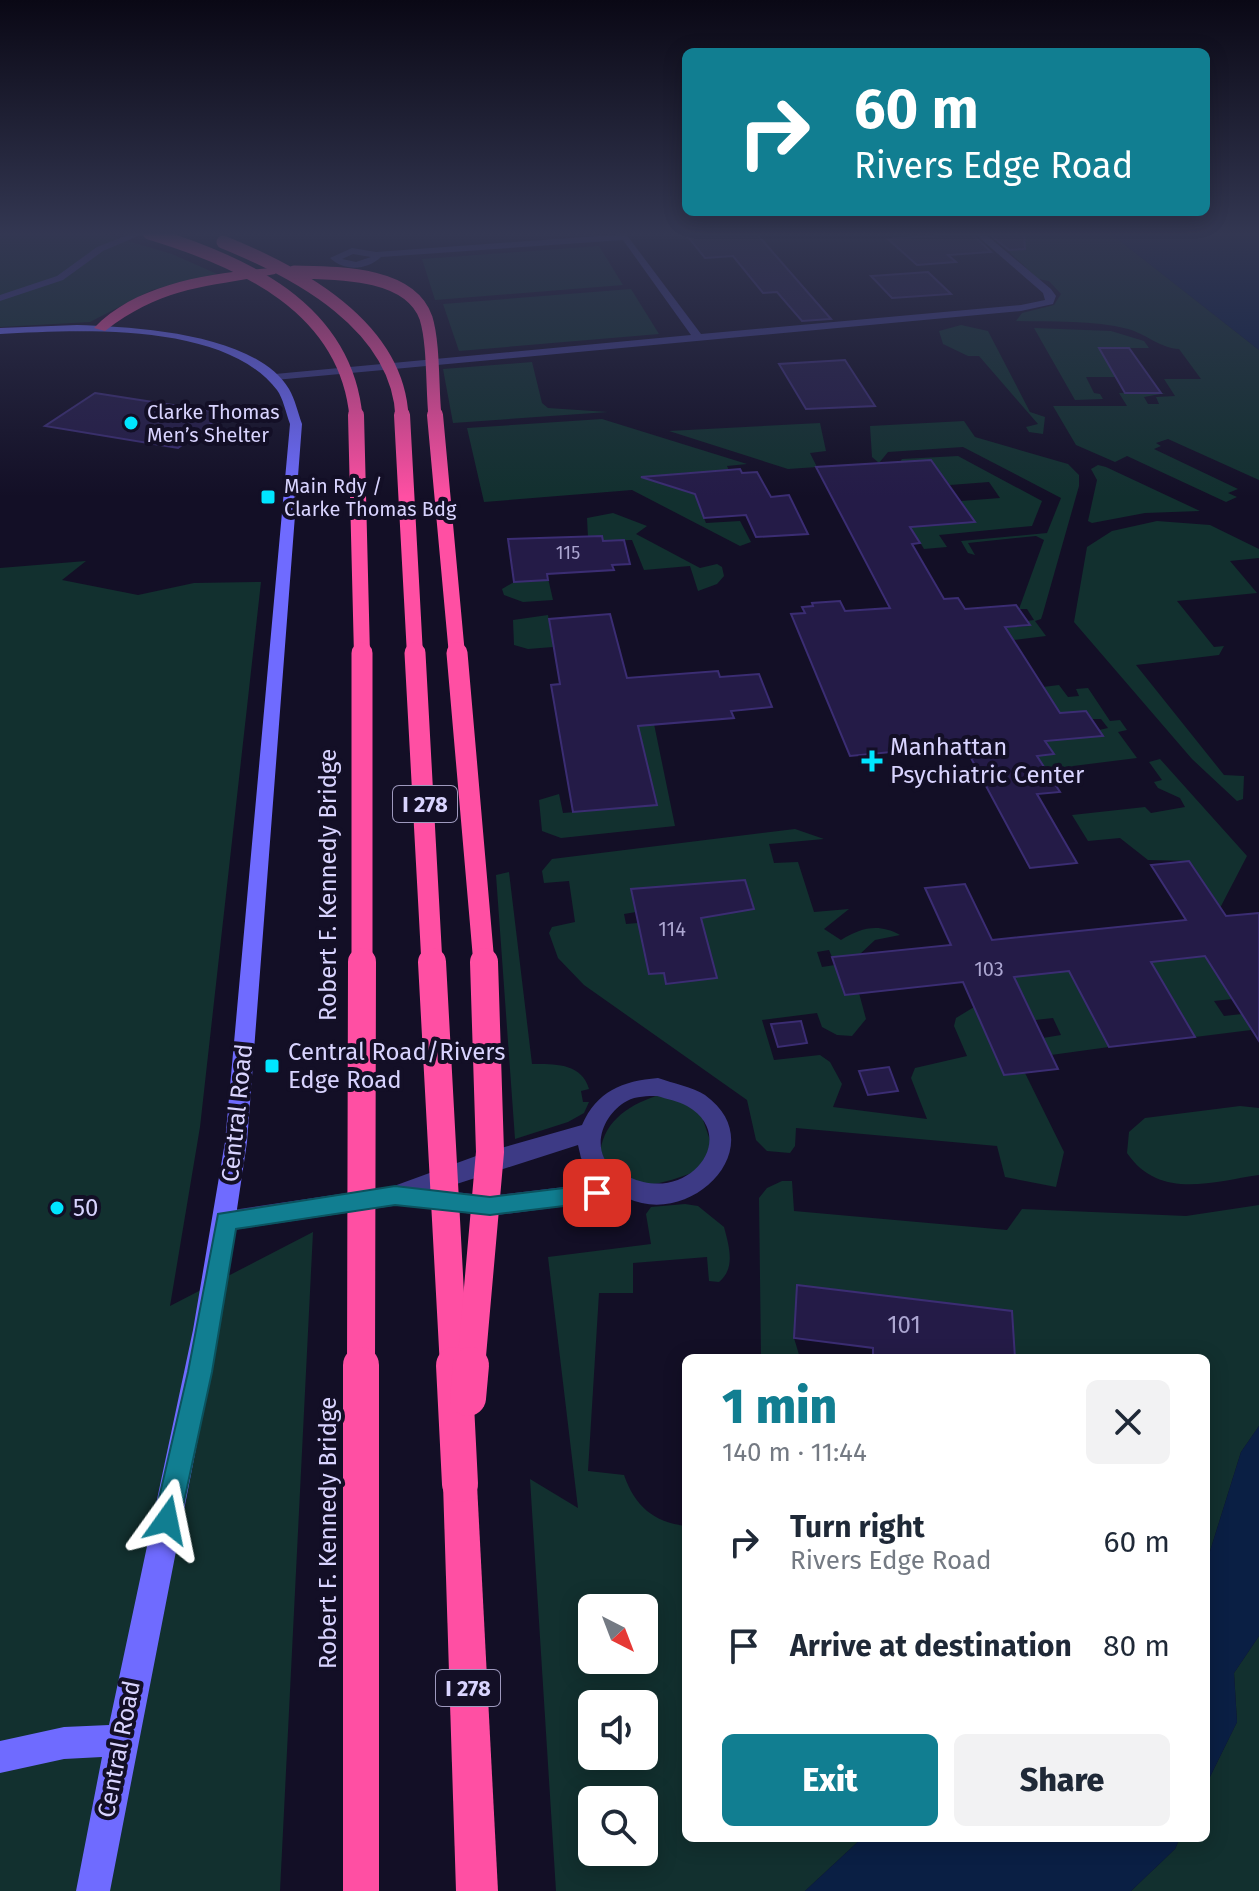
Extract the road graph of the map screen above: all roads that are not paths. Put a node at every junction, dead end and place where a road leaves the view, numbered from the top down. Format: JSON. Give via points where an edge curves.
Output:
{"nodes":[{"id":1,"x":109,"y":321,"type":"edge"},
{"id":2,"x":316,"y":321,"type":"edge"},
{"id":3,"x":354,"y":321,"type":"edge"},
{"id":4,"x":426,"y":321,"type":"edge"},
{"id":5,"x":686,"y":321,"type":"edge"},
{"id":6,"x":883,"y":321,"type":"edge"},
{"id":7,"x":100,"y":328,"type":"junction"},
{"id":8,"x":0,"y":331,"type":"edge"},
{"id":9,"x":699,"y":339,"type":"junction"},
{"id":10,"x":275,"y":377,"type":"junction"},
{"id":11,"x":590,"y":1132,"type":"junction"},
{"id":12,"x":625,"y":1189,"type":"junction"},
{"id":13,"x":395,"y":1196,"type":"junction"},
{"id":14,"x":226,"y":1221,"type":"junction"},
{"id":15,"x":460,"y":1484,"type":"junction"},
{"id":16,"x":119,"y":1740,"type":"junction"},
{"id":17,"x":0,"y":1757,"type":"edge"},
{"id":18,"x":93,"y":1891,"type":"edge"},
{"id":19,"x":361,"y":1891,"type":"edge"},
{"id":20,"x":477,"y":1891,"type":"edge"}],
"edges":[{"from":1,"to":7,"type":"highway","bridge":true},
{"from":2,"to":19,"type":"highway","name":"Robert F. Kennedy Bridge","number":"I 278","bridge":true,"via":[[341,359],[356,413],[363,733]]},
{"from":3,"to":15,"type":"highway","number":"I 278","bridge":true,"via":[[377,347],[402,408]]},
{"from":4,"to":15,"type":"highway","bridge":true,"via":[[483,936],[489,1054],[490,1152]]},
{"from":5,"to":9,"type":"street"},
{"from":6,"to":9,"type":"street"},
{"from":7,"to":8,"type":"street"},
{"from":7,"to":10,"type":"street","via":[[211,345],[244,357]]},
{"from":9,"to":10,"type":"street"},
{"from":10,"to":14,"type":"street","name":"Central Road","via":[[290,398],[296,424]]},
{"from":11,"to":12,"type":"street","via":[[592,1159],[603,1175]]},
{"from":11,"to":12,"type":"street","via":[[601,1109],[637,1089],[679,1091],[713,1113],[722,1148],[716,1166],[703,1180],[663,1196]]},
{"from":11,"to":13,"type":"street"},
{"from":12,"to":13,"type":"street","via":[[490,1206]]},
{"from":13,"to":14,"type":"street"},
{"from":14,"to":16,"type":"street","name":"Central Road","via":[[200,1372]]},
{"from":15,"to":20,"type":"highway","number":"I 278"},
{"from":16,"to":17,"type":"street","via":[[64,1743]]},
{"from":16,"to":18,"type":"street","name":"Central Road"}]}
